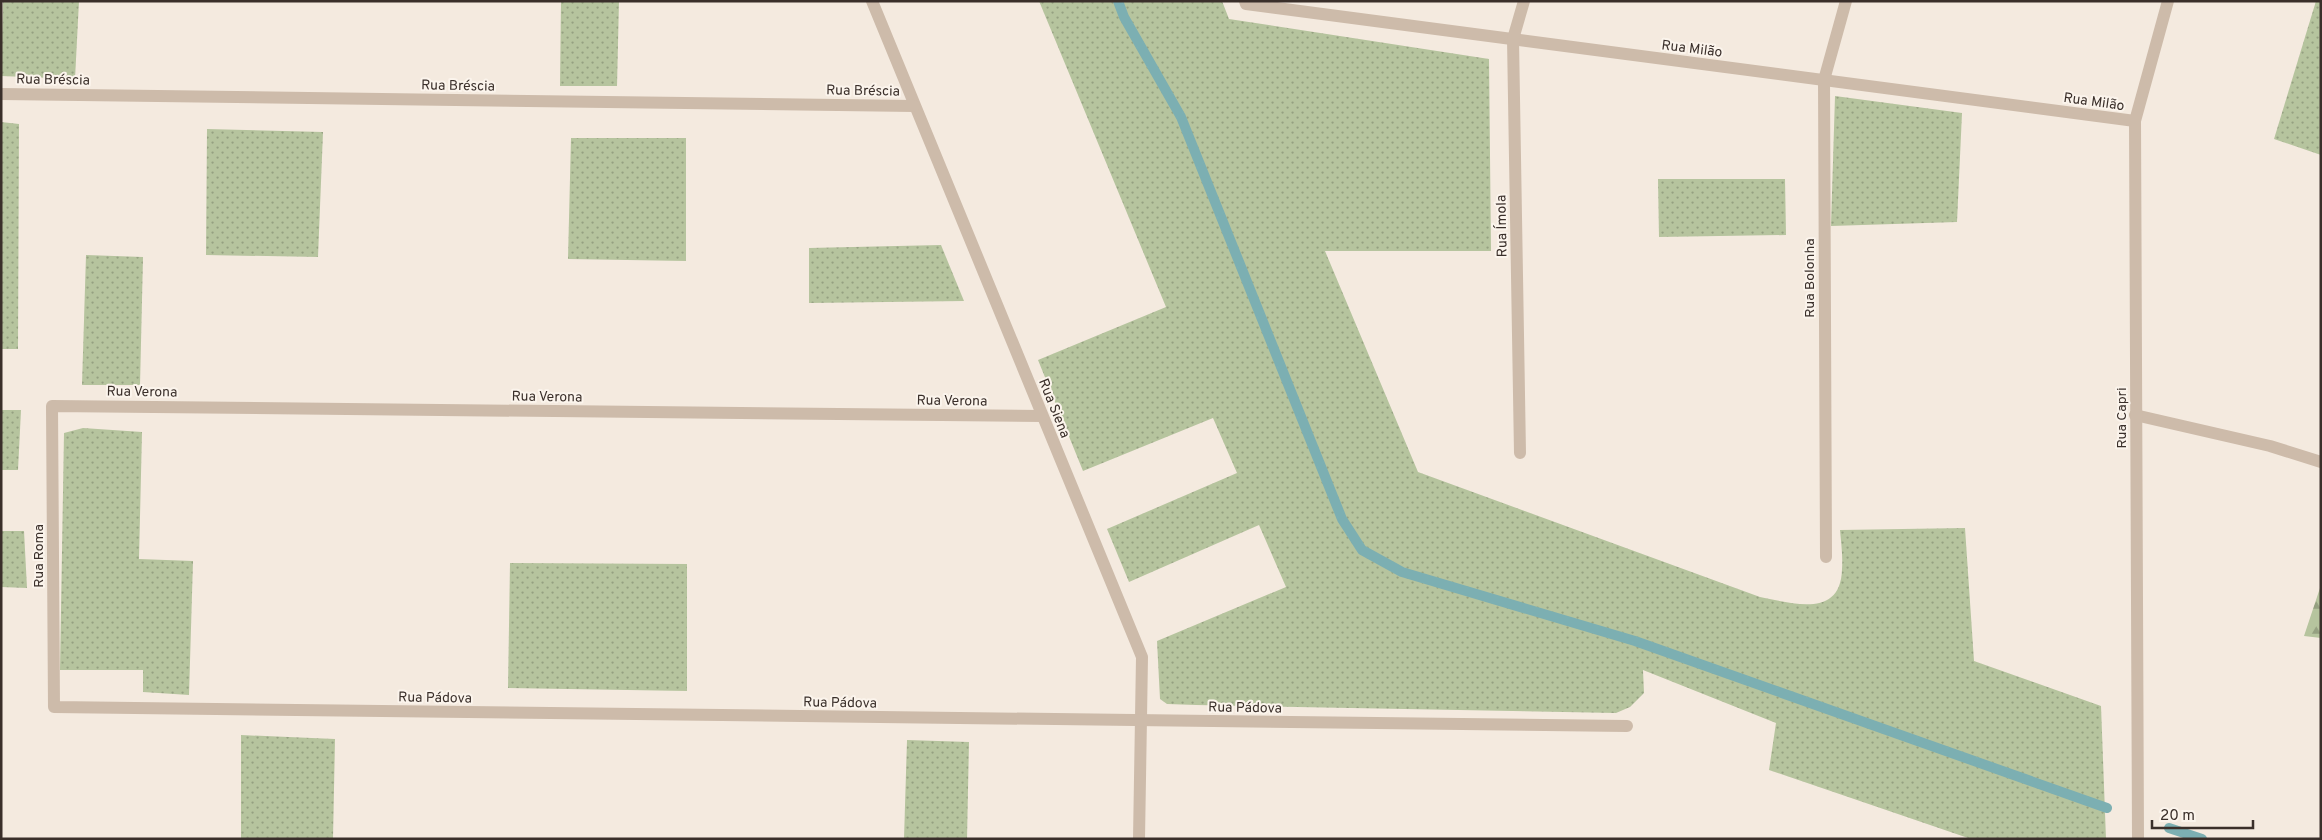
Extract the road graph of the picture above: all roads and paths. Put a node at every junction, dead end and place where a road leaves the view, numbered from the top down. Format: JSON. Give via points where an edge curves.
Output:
{"nodes":[{"id":1,"x":872,"y":1,"type":"edge"},
{"id":2,"x":1524,"y":1,"type":"edge"},
{"id":3,"x":1846,"y":1,"type":"edge"},
{"id":4,"x":2168,"y":1,"type":"edge"},
{"id":5,"x":1246,"y":2,"type":"edge"},
{"id":6,"x":1513,"y":39,"type":"junction"},
{"id":7,"x":1824,"y":80,"type":"junction"},
{"id":8,"x":1,"y":94,"type":"edge"},
{"id":9,"x":914,"y":106,"type":"junction"},
{"id":10,"x":2135,"y":121,"type":"junction"},
{"id":11,"x":52,"y":406,"type":"joint"},
{"id":12,"x":2136,"y":415,"type":"junction"},
{"id":13,"x":1042,"y":416,"type":"junction"},
{"id":14,"x":1520,"y":452,"type":"dead end"},
{"id":15,"x":2321,"y":462,"type":"edge"},
{"id":16,"x":1826,"y":557,"type":"dead end"},
{"id":17,"x":54,"y":707,"type":"joint"},
{"id":18,"x":1141,"y":720,"type":"junction"},
{"id":19,"x":1627,"y":726,"type":"dead end"},
{"id":20,"x":1139,"y":839,"type":"edge"},
{"id":21,"x":2138,"y":839,"type":"edge"}],
"edges":[{"from":1,"to":9,"type":"street","name":"Rua Siena"},
{"from":2,"to":6,"type":"street","name":"Rua Ímola"},
{"from":3,"to":7,"type":"street","name":"Rua Bolonha"},
{"from":4,"to":10,"type":"street","name":"Rua Capri"},
{"from":5,"to":6,"type":"street","name":"Rua Milão"},
{"from":6,"to":7,"type":"street","name":"Rua Milão"},
{"from":6,"to":14,"type":"street","name":"Rua Ímola"},
{"from":7,"to":10,"type":"street","name":"Rua Milão"},
{"from":7,"to":16,"type":"street","name":"Rua Bolonha"},
{"from":8,"to":9,"type":"street","name":"Rua Bréscia"},
{"from":9,"to":13,"type":"street","name":"Rua Siena"},
{"from":10,"to":12,"type":"street","name":"Rua Capri"},
{"from":11,"to":13,"type":"street","name":"Rua Verona"},
{"from":11,"to":17,"type":"street","name":"Rua Roma"},
{"from":12,"to":15,"type":"street","via":[[2270,446]]},
{"from":12,"to":21,"type":"street","name":"Rua Capri"},
{"from":13,"to":18,"type":"street","name":"Rua Siena","via":[[1142,657]]},
{"from":17,"to":18,"type":"street","name":"Rua Pádova"},
{"from":18,"to":19,"type":"street","name":"Rua Pádova"},
{"from":18,"to":20,"type":"street","name":"Rua Siena"}]}
